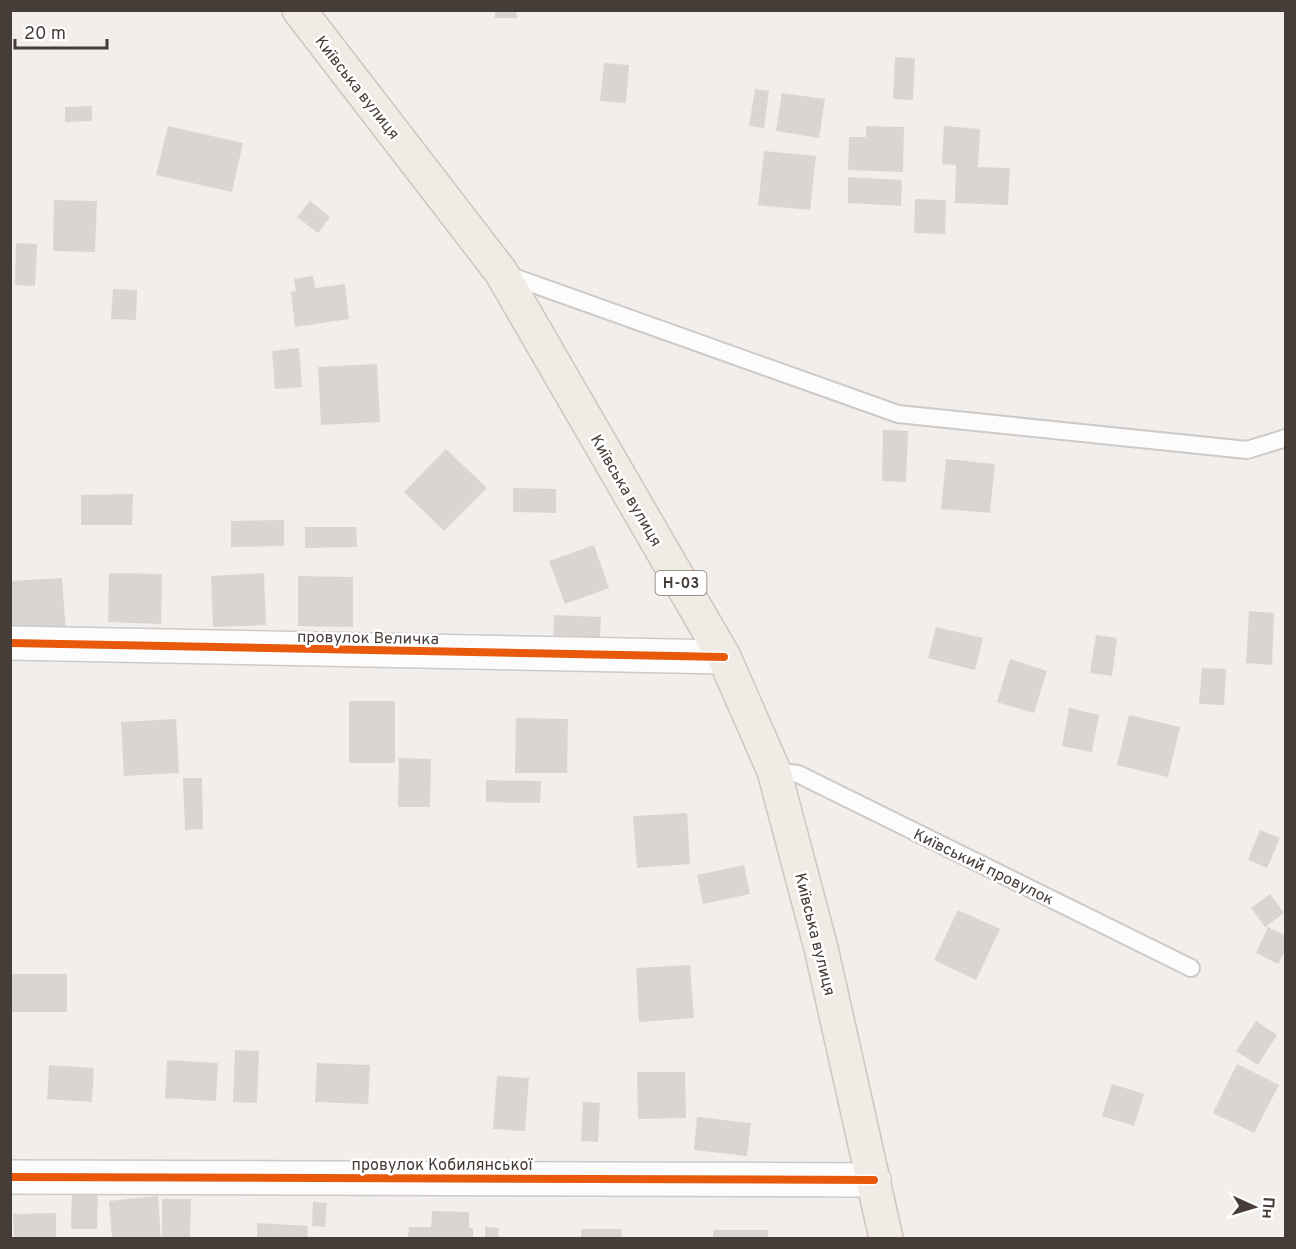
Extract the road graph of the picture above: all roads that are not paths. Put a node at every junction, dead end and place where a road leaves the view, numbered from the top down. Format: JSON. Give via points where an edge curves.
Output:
{"nodes":[{"id":1,"x":298,"y":10,"type":"edge"},
{"id":2,"x":501,"y":272,"type":"junction"},
{"id":3,"x":1286,"y":438,"type":"edge"},
{"id":4,"x":10,"y":644,"type":"edge"},
{"id":5,"x":724,"y":657,"type":"junction"},
{"id":6,"x":774,"y":771,"type":"junction"},
{"id":7,"x":1191,"y":968,"type":"dead end"},
{"id":8,"x":10,"y":1177,"type":"edge"},
{"id":9,"x":874,"y":1180,"type":"junction"},
{"id":10,"x":886,"y":1239,"type":"edge"}],
"edges":[{"from":1,"to":2,"type":"main road","name":"Київська вулиця","number":"Н-03"},
{"from":2,"to":3,"type":"lane","via":[[898,414],[1247,450]]},
{"from":2,"to":5,"type":"main road","name":"Київська вулиця","number":"Н-03"},
{"from":4,"to":5,"type":"street","name":"провулок Величка"},
{"from":5,"to":6,"type":"main road","name":"Київська вулиця","number":"Н-03"},
{"from":6,"to":7,"type":"lane","name":"Київський провулок","via":[[798,774]]},
{"from":6,"to":9,"type":"main road","name":"Київська вулиця","number":"Н-03","via":[[821,948]]},
{"from":8,"to":9,"type":"street","name":"провулок Кобилянської"},
{"from":9,"to":10,"type":"main road","name":"Київська вулиця","number":"Н-03"}]}
